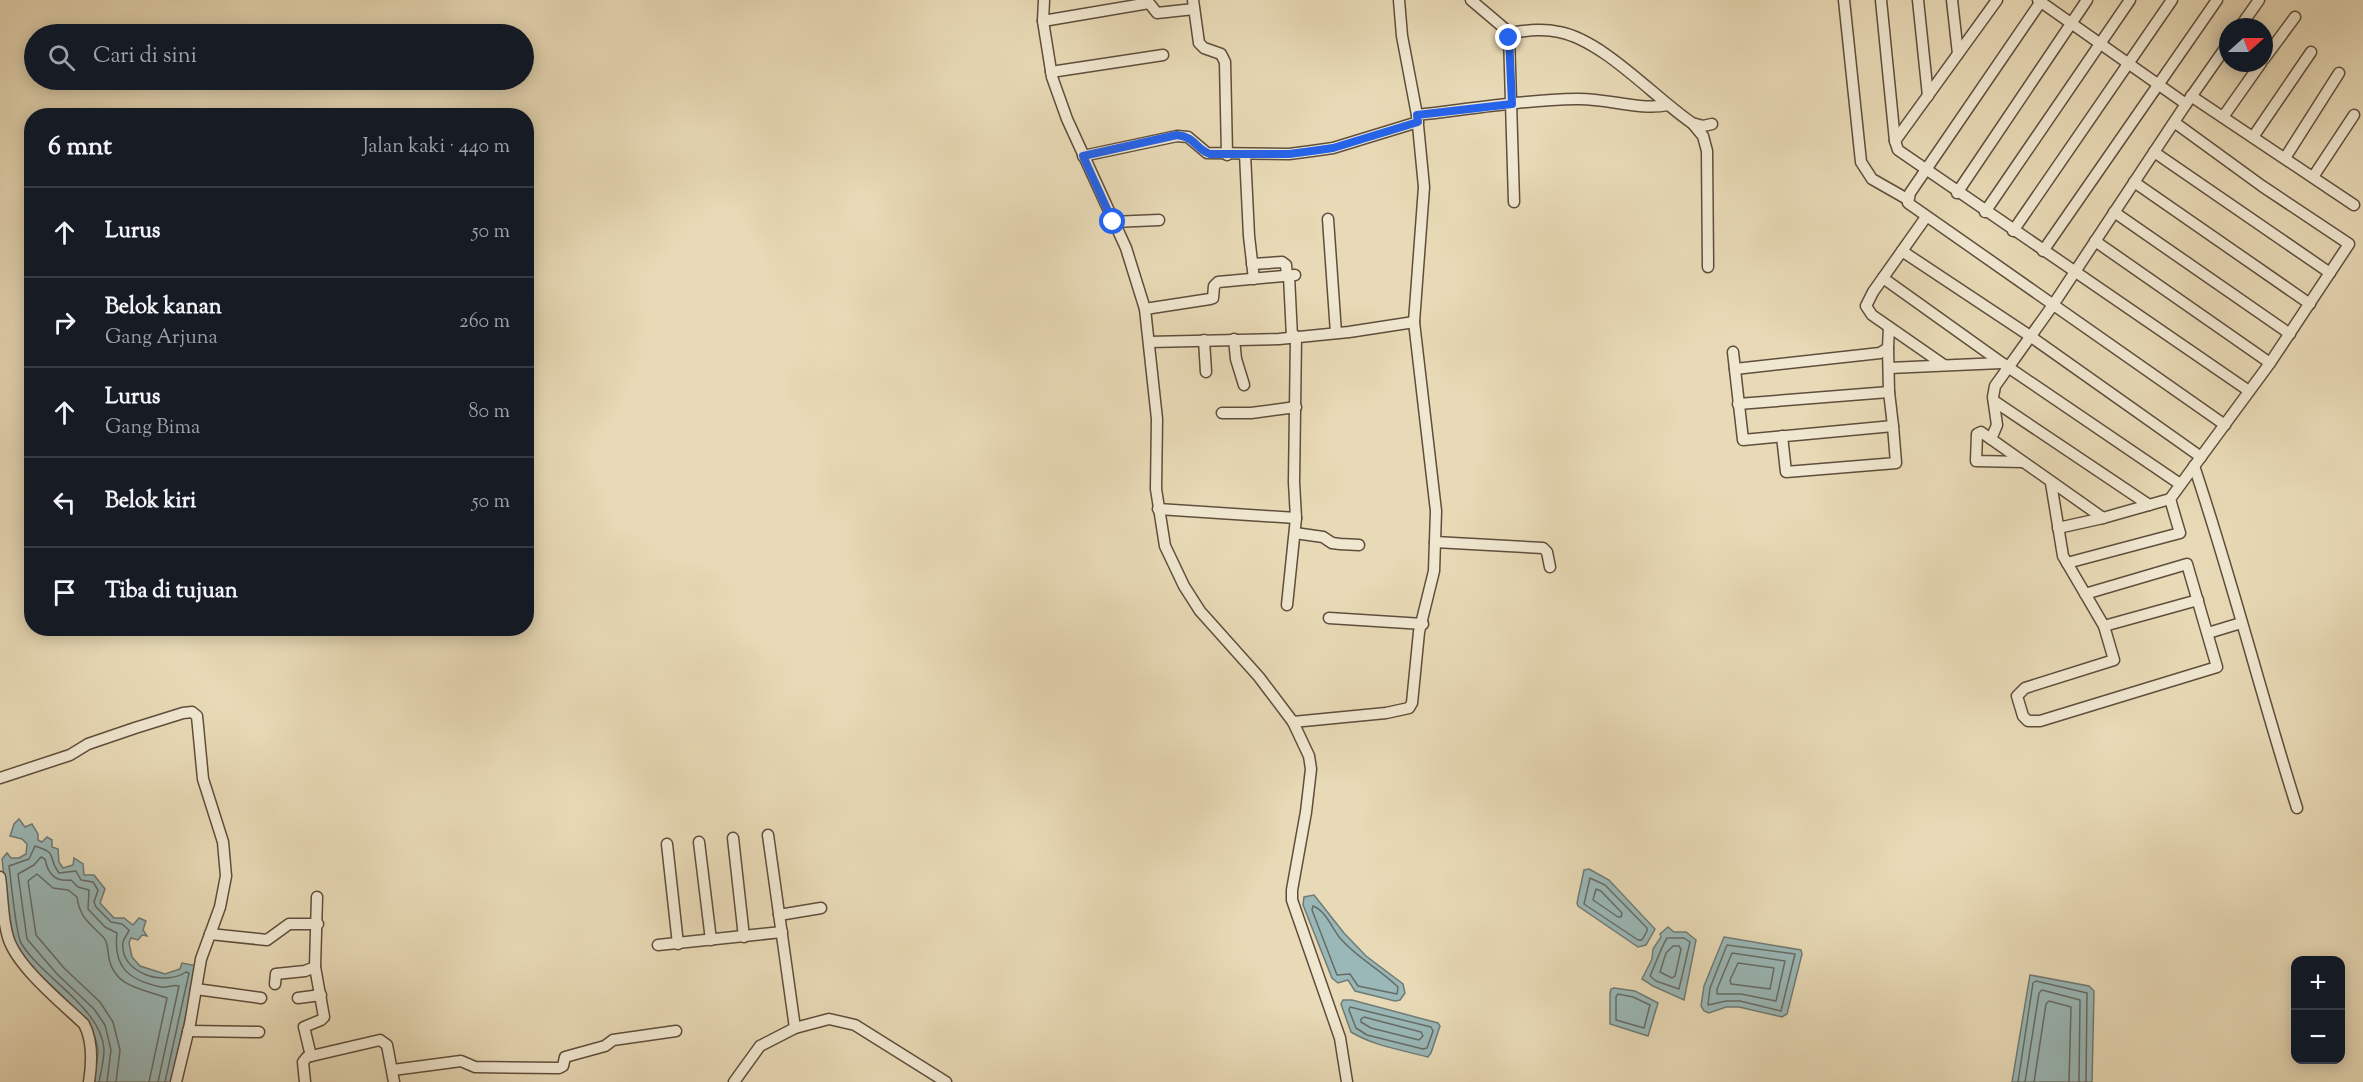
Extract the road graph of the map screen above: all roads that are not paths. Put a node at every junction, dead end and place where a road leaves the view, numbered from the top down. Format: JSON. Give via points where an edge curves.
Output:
{"nodes":[{"id":1,"x":1044,"y":0,"type":"edge"},
{"id":2,"x":1399,"y":0,"type":"edge"},
{"id":3,"x":1471,"y":0,"type":"edge"},
{"id":4,"x":1844,"y":0,"type":"edge"},
{"id":5,"x":1881,"y":0,"type":"edge"},
{"id":6,"x":1918,"y":0,"type":"edge"},
{"id":7,"x":1952,"y":0,"type":"edge"},
{"id":8,"x":1997,"y":0,"type":"edge"},
{"id":9,"x":2087,"y":0,"type":"edge"},
{"id":10,"x":2130,"y":0,"type":"edge"},
{"id":11,"x":2172,"y":0,"type":"edge"},
{"id":12,"x":2217,"y":0,"type":"edge"},
{"id":13,"x":2259,"y":0,"type":"edge"},
{"id":14,"x":2040,"y":1,"type":"edge"},
{"id":15,"x":1193,"y":5,"type":"edge"},
{"id":16,"x":2295,"y":17,"type":"dead end"},
{"id":17,"x":2246,"y":18,"type":"edge"},
{"id":18,"x":1043,"y":21,"type":"junction"},
{"id":19,"x":2071,"y":23,"type":"junction"},
{"id":20,"x":1508,"y":33,"type":"junction"},
{"id":21,"x":2101,"y":44,"type":"junction"},
{"id":22,"x":2273,"y":47,"type":"edge"},
{"id":23,"x":2311,"y":52,"type":"dead end"},
{"id":24,"x":1958,"y":54,"type":"junction"},
{"id":25,"x":1163,"y":55,"type":"dead end"},
{"id":26,"x":2219,"y":57,"type":"edge"},
{"id":27,"x":2129,"y":64,"type":"junction"},
{"id":28,"x":1051,"y":72,"type":"junction"},
{"id":29,"x":2255,"y":72,"type":"edge"},
{"id":30,"x":2339,"y":73,"type":"dead end"},
{"id":31,"x":2159,"y":85,"type":"junction"},
{"id":32,"x":1928,"y":96,"type":"junction"},
{"id":33,"x":2189,"y":100,"type":"junction"},
{"id":34,"x":1512,"y":104,"type":"junction"},
{"id":35,"x":1668,"y":105,"type":"junction"},
{"id":36,"x":2354,"y":115,"type":"dead end"},
{"id":37,"x":2223,"y":117,"type":"junction"},
{"id":38,"x":1418,"y":119,"type":"junction"},
{"id":39,"x":2174,"y":122,"type":"junction"},
{"id":40,"x":1692,"y":123,"type":"junction"},
{"id":41,"x":1712,"y":124,"type":"dead end"},
{"id":42,"x":2253,"y":137,"type":"junction"},
{"id":43,"x":1895,"y":141,"type":"junction"},
{"id":44,"x":2154,"y":153,"type":"junction"},
{"id":45,"x":1245,"y":154,"type":"junction"},
{"id":46,"x":1227,"y":155,"type":"junction"},
{"id":47,"x":1083,"y":156,"type":"junction"},
{"id":48,"x":2285,"y":158,"type":"junction"},
{"id":49,"x":1926,"y":170,"type":"junction"},
{"id":50,"x":2313,"y":177,"type":"junction"},
{"id":51,"x":2134,"y":182,"type":"junction"},
{"id":52,"x":1958,"y":193,"type":"junction"},
{"id":53,"x":1907,"y":199,"type":"junction"},
{"id":54,"x":1514,"y":202,"type":"dead end"},
{"id":55,"x":2355,"y":205,"type":"dead end"},
{"id":56,"x":1985,"y":212,"type":"junction"},
{"id":57,"x":2114,"y":212,"type":"junction"},
{"id":58,"x":1926,"y":217,"type":"junction"},
{"id":59,"x":1328,"y":219,"type":"dead end"},
{"id":60,"x":1159,"y":220,"type":"dead end"},
{"id":61,"x":1113,"y":222,"type":"junction"},
{"id":62,"x":2013,"y":231,"type":"junction"},
{"id":63,"x":2095,"y":241,"type":"junction"},
{"id":64,"x":1902,"y":251,"type":"junction"},
{"id":65,"x":2043,"y":251,"type":"junction"},
{"id":66,"x":1252,"y":264,"type":"junction"},
{"id":67,"x":1708,"y":267,"type":"dead end"},
{"id":68,"x":2074,"y":273,"type":"junction"},
{"id":69,"x":2330,"y":273,"type":"junction"},
{"id":70,"x":1290,"y":276,"type":"junction"},
{"id":71,"x":1883,"y":278,"type":"junction"},
{"id":72,"x":1254,"y":279,"type":"junction"},
{"id":73,"x":2310,"y":303,"type":"junction"},
{"id":74,"x":2053,"y":305,"type":"junction"},
{"id":75,"x":1145,"y":309,"type":"junction"},
{"id":76,"x":1414,"y":322,"type":"junction"},
{"id":77,"x":1889,"y":327,"type":"junction"},
{"id":78,"x":1336,"y":333,"type":"junction"},
{"id":79,"x":2290,"y":334,"type":"junction"},
{"id":80,"x":2030,"y":336,"type":"junction"},
{"id":81,"x":1294,"y":337,"type":"junction"},
{"id":82,"x":1234,"y":339,"type":"junction"},
{"id":83,"x":1204,"y":340,"type":"junction"},
{"id":84,"x":1149,"y":342,"type":"junction"},
{"id":85,"x":1888,"y":348,"type":"junction"},
{"id":86,"x":1733,"y":352,"type":"dead end"},
{"id":87,"x":2270,"y":363,"type":"junction"},
{"id":88,"x":1944,"y":365,"type":"junction"},
{"id":89,"x":2004,"y":365,"type":"junction"},
{"id":90,"x":1889,"y":368,"type":"junction"},
{"id":91,"x":1735,"y":369,"type":"junction"},
{"id":92,"x":1206,"y":372,"type":"dead end"},
{"id":93,"x":1244,"y":385,"type":"dead end"},
{"id":94,"x":2249,"y":391,"type":"junction"},
{"id":95,"x":1889,"y":392,"type":"junction"},
{"id":96,"x":1994,"y":401,"type":"junction"},
{"id":97,"x":1738,"y":404,"type":"junction"},
{"id":98,"x":1296,"y":407,"type":"junction"},
{"id":99,"x":1222,"y":413,"type":"dead end"},
{"id":100,"x":2225,"y":424,"type":"junction"},
{"id":101,"x":1893,"y":426,"type":"junction"},
{"id":102,"x":1782,"y":436,"type":"junction"},
{"id":103,"x":1991,"y":439,"type":"junction"},
{"id":104,"x":2023,"y":462,"type":"junction"},
{"id":105,"x":2197,"y":462,"type":"junction"},
{"id":106,"x":2051,"y":483,"type":"junction"},
{"id":107,"x":2180,"y":484,"type":"junction"},
{"id":108,"x":2170,"y":499,"type":"junction"},
{"id":109,"x":2149,"y":505,"type":"junction"},
{"id":110,"x":1158,"y":509,"type":"junction"},
{"id":111,"x":1296,"y":518,"type":"junction"},
{"id":112,"x":2103,"y":518,"type":"junction"},
{"id":113,"x":2058,"y":528,"type":"junction"},
{"id":114,"x":1295,"y":533,"type":"junction"},
{"id":115,"x":1436,"y":542,"type":"junction"},
{"id":116,"x":1359,"y":545,"type":"dead end"},
{"id":117,"x":2067,"y":563,"type":"junction"},
{"id":118,"x":1550,"y":567,"type":"dead end"},
{"id":119,"x":2085,"y":594,"type":"junction"},
{"id":120,"x":2198,"y":600,"type":"junction"},
{"id":121,"x":1287,"y":605,"type":"dead end"},
{"id":122,"x":1329,"y":618,"type":"dead end"},
{"id":123,"x":2241,"y":623,"type":"junction"},
{"id":124,"x":1423,"y":624,"type":"junction"},
{"id":125,"x":2104,"y":626,"type":"junction"},
{"id":126,"x":2208,"y":633,"type":"junction"},
{"id":127,"x":1293,"y":722,"type":"junction"},
{"id":128,"x":0,"y":778,"type":"edge"},
{"id":129,"x":2297,"y":808,"type":"dead end"},
{"id":130,"x":768,"y":835,"type":"dead end"},
{"id":131,"x":733,"y":838,"type":"dead end"},
{"id":132,"x":699,"y":843,"type":"dead end"},
{"id":133,"x":667,"y":844,"type":"dead end"},
{"id":134,"x":0,"y":877,"type":"edge"},
{"id":135,"x":317,"y":897,"type":"dead end"},
{"id":136,"x":821,"y":908,"type":"dead end"},
{"id":137,"x":779,"y":915,"type":"junction"},
{"id":138,"x":318,"y":924,"type":"junction"},
{"id":139,"x":782,"y":932,"type":"junction"},
{"id":140,"x":210,"y":934,"type":"junction"},
{"id":141,"x":744,"y":937,"type":"junction"},
{"id":142,"x":711,"y":940,"type":"junction"},
{"id":143,"x":678,"y":944,"type":"junction"},
{"id":144,"x":658,"y":945,"type":"dead end"},
{"id":145,"x":315,"y":967,"type":"junction"},
{"id":146,"x":275,"y":984,"type":"dead end"},
{"id":147,"x":196,"y":989,"type":"junction"},
{"id":148,"x":321,"y":995,"type":"junction"},
{"id":149,"x":261,"y":998,"type":"dead end"},
{"id":150,"x":298,"y":998,"type":"dead end"},
{"id":151,"x":795,"y":1028,"type":"junction"},
{"id":152,"x":188,"y":1031,"type":"junction"},
{"id":153,"x":676,"y":1031,"type":"dead end"},
{"id":154,"x":259,"y":1032,"type":"dead end"},
{"id":155,"x":310,"y":1056,"type":"junction"},
{"id":156,"x":393,"y":1070,"type":"junction"},
{"id":157,"x":89,"y":1082,"type":"edge"},
{"id":158,"x":176,"y":1082,"type":"edge"},
{"id":159,"x":305,"y":1082,"type":"edge"},
{"id":160,"x":394,"y":1082,"type":"edge"},
{"id":161,"x":734,"y":1082,"type":"edge"},
{"id":162,"x":946,"y":1082,"type":"edge"},
{"id":163,"x":1347,"y":1082,"type":"edge"}],
"edges":[{"from":1,"to":18,"type":"street"},
{"from":2,"to":38,"type":"street"},
{"from":3,"to":20,"type":"street"},
{"from":4,"to":53,"type":"street","via":[[1862,162],[1872,179]]},
{"from":5,"to":43,"type":"street"},
{"from":6,"to":32,"type":"street"},
{"from":7,"to":24,"type":"street"},
{"from":8,"to":24,"type":"street"},
{"from":9,"to":19,"type":"street"},
{"from":10,"to":21,"type":"street"},
{"from":11,"to":27,"type":"street"},
{"from":12,"to":31,"type":"street"},
{"from":13,"to":17,"type":"street"},
{"from":14,"to":19,"type":"street"},
{"from":14,"to":49,"type":"street"},
{"from":15,"to":18,"type":"street","via":[[1157,13],[1149,3]]},
{"from":15,"to":46,"type":"street","via":[[1199,43],[1221,54],[1225,62]]},
{"from":16,"to":22,"type":"street"},
{"from":18,"to":28,"type":"street"},
{"from":19,"to":21,"type":"street"},
{"from":19,"to":52,"type":"street"},
{"from":20,"to":34,"type":"street"},
{"from":20,"to":35,"type":"street","via":[[1548,30],[1573,37],[1603,52]]},
{"from":21,"to":27,"type":"street"},
{"from":21,"to":56,"type":"street"},
{"from":23,"to":42,"type":"street"},
{"from":24,"to":32,"type":"street"},
{"from":25,"to":28,"type":"street"},
{"from":26,"to":33,"type":"street"},
{"from":27,"to":31,"type":"street"},
{"from":27,"to":62,"type":"street"},
{"from":28,"to":47,"type":"street"},
{"from":29,"to":37,"type":"street"},
{"from":30,"to":48,"type":"street"},
{"from":31,"to":33,"type":"street"},
{"from":31,"to":65,"type":"street"},
{"from":32,"to":43,"type":"street"},
{"from":33,"to":37,"type":"street"},
{"from":33,"to":39,"type":"street"},
{"from":34,"to":35,"type":"street","via":[[1593,99],[1653,107]]},
{"from":34,"to":38,"type":"street"},
{"from":34,"to":54,"type":"street"},
{"from":35,"to":40,"type":"street"},
{"from":36,"to":50,"type":"street"},
{"from":37,"to":42,"type":"street"},
{"from":38,"to":45,"type":"street","via":[[1322,150]]},
{"from":38,"to":76,"type":"street","via":[[1424,187]]},
{"from":39,"to":44,"type":"street"},
{"from":39,"to":69,"type":"street","via":[[2349,244]]},
{"from":40,"to":41,"type":"street"},
{"from":40,"to":67,"type":"street","via":[[1703,136],[1707,151]]},
{"from":42,"to":48,"type":"street"},
{"from":43,"to":49,"type":"street","via":[[1903,156]]},
{"from":44,"to":51,"type":"street"},
{"from":44,"to":69,"type":"street"},
{"from":45,"to":46,"type":"street"},
{"from":45,"to":66,"type":"street"},
{"from":46,"to":47,"type":"street","via":[[1207,153],[1188,137],[1177,135]]},
{"from":47,"to":61,"type":"street"},
{"from":48,"to":50,"type":"street"},
{"from":49,"to":52,"type":"street"},
{"from":49,"to":53,"type":"street"},
{"from":50,"to":55,"type":"street"},
{"from":51,"to":57,"type":"street"},
{"from":51,"to":73,"type":"street"},
{"from":52,"to":56,"type":"street"},
{"from":53,"to":58,"type":"street","via":[[1909,206]]},
{"from":56,"to":62,"type":"street"},
{"from":57,"to":63,"type":"street"},
{"from":57,"to":79,"type":"street"},
{"from":58,"to":64,"type":"street"},
{"from":58,"to":74,"type":"street"},
{"from":59,"to":78,"type":"street"},
{"from":60,"to":61,"type":"street"},
{"from":61,"to":75,"type":"street","via":[[1126,248]]},
{"from":62,"to":65,"type":"street"},
{"from":63,"to":68,"type":"street"},
{"from":63,"to":87,"type":"street"},
{"from":64,"to":71,"type":"street"},
{"from":64,"to":80,"type":"street"},
{"from":65,"to":68,"type":"street"},
{"from":66,"to":70,"type":"street","via":[[1282,262]]},
{"from":66,"to":72,"type":"street"},
{"from":68,"to":74,"type":"street"},
{"from":68,"to":94,"type":"street"},
{"from":69,"to":73,"type":"street"},
{"from":70,"to":72,"type":"street"},
{"from":70,"to":81,"type":"street"},
{"from":71,"to":77,"type":"street","via":[[1866,306]]},
{"from":71,"to":89,"type":"street"},
{"from":72,"to":75,"type":"street","via":[[1215,284],[1210,299]]},
{"from":73,"to":79,"type":"street"},
{"from":74,"to":80,"type":"street"},
{"from":74,"to":100,"type":"street"},
{"from":75,"to":84,"type":"street"},
{"from":76,"to":78,"type":"street"},
{"from":76,"to":115,"type":"street","via":[[1436,511]]},
{"from":77,"to":85,"type":"street"},
{"from":77,"to":88,"type":"street"},
{"from":78,"to":81,"type":"street"},
{"from":79,"to":87,"type":"street"},
{"from":80,"to":89,"type":"street"},
{"from":80,"to":105,"type":"street"},
{"from":81,"to":82,"type":"street"},
{"from":81,"to":98,"type":"street"},
{"from":82,"to":83,"type":"street"},
{"from":82,"to":93,"type":"street"},
{"from":83,"to":84,"type":"street"},
{"from":83,"to":92,"type":"street"},
{"from":84,"to":110,"type":"street","via":[[1157,419]]},
{"from":85,"to":90,"type":"street"},
{"from":85,"to":91,"type":"street","via":[[1880,353]]},
{"from":86,"to":91,"type":"street"},
{"from":87,"to":94,"type":"street"},
{"from":88,"to":89,"type":"street"},
{"from":88,"to":90,"type":"street"},
{"from":89,"to":96,"type":"street","via":[[1994,388]]},
{"from":89,"to":107,"type":"street"},
{"from":90,"to":95,"type":"street"},
{"from":91,"to":97,"type":"street"},
{"from":94,"to":100,"type":"street"},
{"from":95,"to":97,"type":"street"},
{"from":95,"to":101,"type":"street"},
{"from":96,"to":103,"type":"street","via":[[1997,425]]},
{"from":96,"to":109,"type":"street"},
{"from":97,"to":102,"type":"street","via":[[1743,440]]},
{"from":98,"to":99,"type":"street"},
{"from":98,"to":111,"type":"street"},
{"from":100,"to":105,"type":"street"},
{"from":101,"to":102,"type":"street"},
{"from":101,"to":102,"type":"street","via":[[1896,462],[1874,465],[1786,472]]},
{"from":103,"to":104,"type":"street"},
{"from":103,"to":104,"type":"street","via":[[1981,432],[1977,435],[1971,461]]},
{"from":104,"to":106,"type":"street"},
{"from":105,"to":107,"type":"street"},
{"from":105,"to":123,"type":"street"},
{"from":106,"to":112,"type":"street"},
{"from":106,"to":113,"type":"street"},
{"from":107,"to":108,"type":"street"},
{"from":108,"to":109,"type":"street"},
{"from":108,"to":117,"type":"street","via":[[2180,533]]},
{"from":109,"to":112,"type":"street"},
{"from":110,"to":111,"type":"street"},
{"from":110,"to":127,"type":"street","via":[[1166,546],[1184,586],[1200,611],[1259,676]]},
{"from":111,"to":114,"type":"street"},
{"from":112,"to":113,"type":"street"},
{"from":113,"to":117,"type":"street"},
{"from":114,"to":116,"type":"street","via":[[1323,537],[1332,543]]},
{"from":114,"to":121,"type":"street"},
{"from":115,"to":118,"type":"street","via":[[1543,548]]},
{"from":115,"to":124,"type":"street"},
{"from":117,"to":119,"type":"street"},
{"from":119,"to":120,"type":"street","via":[[2187,564]]},
{"from":119,"to":125,"type":"street"},
{"from":120,"to":125,"type":"street"},
{"from":120,"to":126,"type":"street"},
{"from":122,"to":124,"type":"street"},
{"from":123,"to":126,"type":"street"},
{"from":123,"to":129,"type":"street"},
{"from":124,"to":127,"type":"street","via":[[1409,708]]},
{"from":125,"to":126,"type":"street","via":[[2114,660],[2025,688],[2017,696],[2028,721],[2040,721],[2217,667]]},
{"from":127,"to":163,"type":"street","via":[[1311,769],[1292,900],[1340,1038]]},
{"from":128,"to":140,"type":"street","via":[[135,728],[183,713],[194,714],[203,779],[223,842],[226,865],[220,907]]},
{"from":130,"to":137,"type":"street"},
{"from":131,"to":141,"type":"street"},
{"from":132,"to":142,"type":"street"},
{"from":133,"to":143,"type":"street"},
{"from":134,"to":157,"type":"street","via":[[11,946],[88,1032]]},
{"from":135,"to":138,"type":"street"},
{"from":136,"to":137,"type":"street"},
{"from":137,"to":139,"type":"street"},
{"from":138,"to":140,"type":"street","via":[[289,924],[267,940]]},
{"from":138,"to":145,"type":"street"},
{"from":139,"to":141,"type":"street"},
{"from":139,"to":151,"type":"street"},
{"from":140,"to":147,"type":"street"},
{"from":141,"to":142,"type":"street"},
{"from":142,"to":143,"type":"street"},
{"from":143,"to":144,"type":"street"},
{"from":145,"to":146,"type":"street","via":[[276,974]]},
{"from":145,"to":148,"type":"street"},
{"from":147,"to":149,"type":"street"},
{"from":147,"to":152,"type":"street"},
{"from":148,"to":150,"type":"street"},
{"from":148,"to":155,"type":"street","via":[[324,1017],[304,1026]]},
{"from":151,"to":161,"type":"street","via":[[760,1046]]},
{"from":151,"to":162,"type":"street","via":[[829,1019],[849,1023]]},
{"from":152,"to":154,"type":"street"},
{"from":152,"to":158,"type":"street"},
{"from":153,"to":156,"type":"street","via":[[614,1040],[565,1058],[560,1068],[475,1067],[461,1061]]},
{"from":155,"to":156,"type":"street","via":[[380,1040],[387,1045]]},
{"from":155,"to":159,"type":"street","via":[[303,1062]]},
{"from":156,"to":160,"type":"street"}]}
